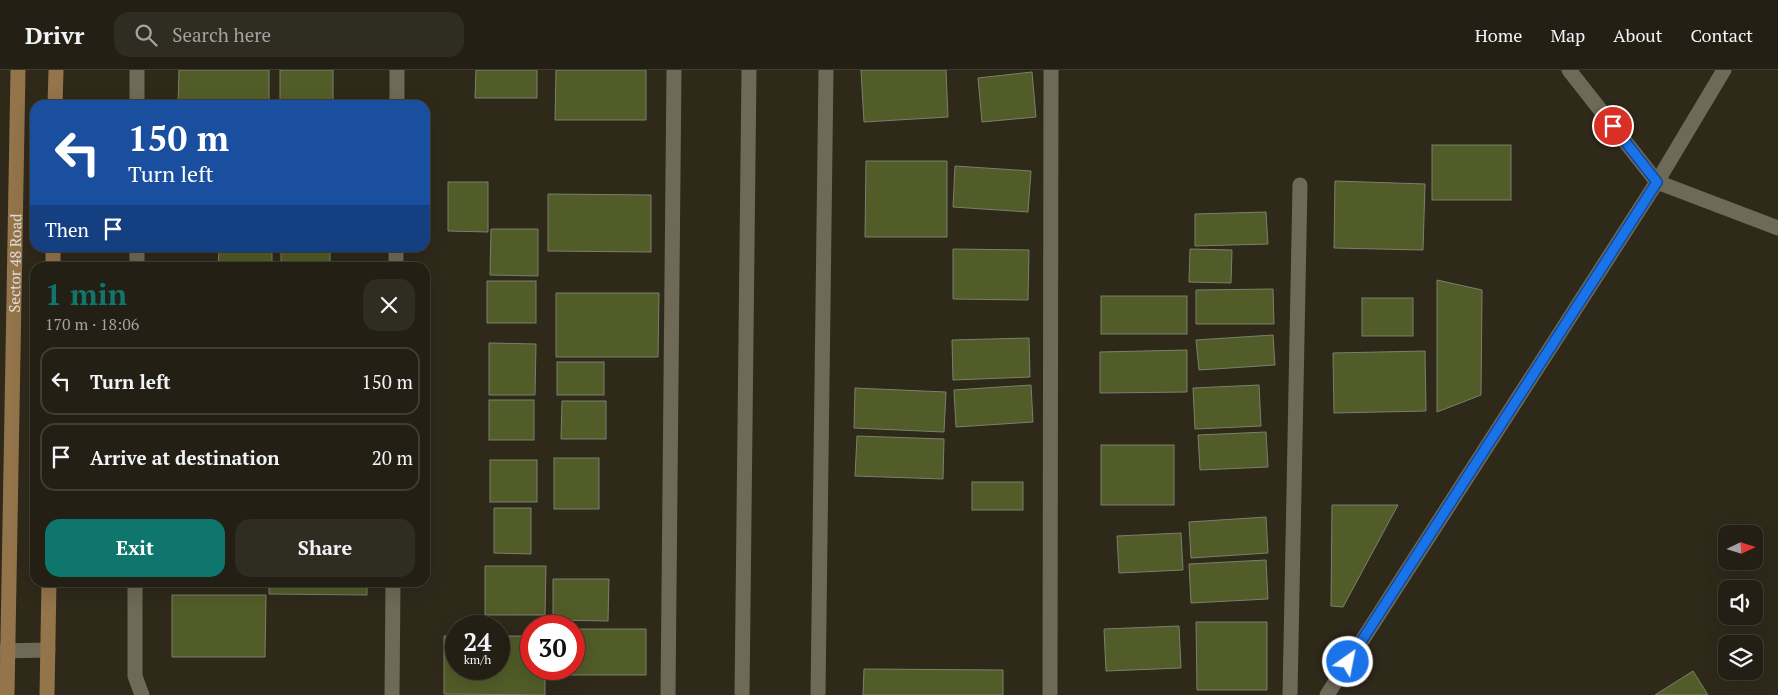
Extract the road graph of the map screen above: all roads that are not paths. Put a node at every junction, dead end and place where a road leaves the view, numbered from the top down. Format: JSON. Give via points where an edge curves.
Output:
{"nodes":[{"id":1,"x":18,"y":70,"type":"edge"},
{"id":2,"x":56,"y":70,"type":"edge"},
{"id":3,"x":137,"y":70,"type":"edge"},
{"id":4,"x":397,"y":70,"type":"edge"},
{"id":5,"x":674,"y":70,"type":"edge"},
{"id":6,"x":749,"y":70,"type":"edge"},
{"id":7,"x":826,"y":70,"type":"edge"},
{"id":8,"x":1051,"y":70,"type":"edge"},
{"id":9,"x":1569,"y":70,"type":"edge"},
{"id":10,"x":1724,"y":70,"type":"edge"},
{"id":11,"x":55,"y":100,"type":"edge"},
{"id":12,"x":137,"y":100,"type":"edge"},
{"id":13,"x":397,"y":100,"type":"edge"},
{"id":14,"x":1657,"y":182,"type":"junction"},
{"id":15,"x":1300,"y":185,"type":"dead end"},
{"id":16,"x":1778,"y":228,"type":"edge"},
{"id":17,"x":49,"y":587,"type":"edge"},
{"id":18,"x":135,"y":587,"type":"edge"},
{"id":19,"x":393,"y":587,"type":"edge"},
{"id":20,"x":48,"y":650,"type":"junction"},
{"id":21,"x":3,"y":651,"type":"edge"},
{"id":22,"x":7,"y":695,"type":"edge"},
{"id":23,"x":47,"y":695,"type":"edge"},
{"id":24,"x":142,"y":695,"type":"edge"},
{"id":25,"x":392,"y":695,"type":"edge"},
{"id":26,"x":668,"y":695,"type":"edge"},
{"id":27,"x":742,"y":695,"type":"edge"},
{"id":28,"x":818,"y":695,"type":"edge"},
{"id":29,"x":1050,"y":695,"type":"edge"},
{"id":30,"x":1290,"y":695,"type":"edge"},
{"id":31,"x":1327,"y":695,"type":"edge"}],
"edges":[{"from":1,"to":21,"type":"street","name":"Sector 48 Road"},
{"from":2,"to":11,"type":"street"},
{"from":3,"to":12,"type":"street"},
{"from":4,"to":13,"type":"street"},
{"from":5,"to":26,"type":"street"},
{"from":6,"to":27,"type":"street"},
{"from":7,"to":28,"type":"street"},
{"from":8,"to":29,"type":"street"},
{"from":9,"to":14,"type":"street"},
{"from":10,"to":14,"type":"street"},
{"from":14,"to":16,"type":"street"},
{"from":14,"to":31,"type":"street"},
{"from":15,"to":30,"type":"street"},
{"from":17,"to":20,"type":"street"},
{"from":18,"to":24,"type":"street","via":[[135,676]]},
{"from":19,"to":25,"type":"street"},
{"from":20,"to":21,"type":"street"},
{"from":20,"to":23,"type":"street"},
{"from":21,"to":22,"type":"street","name":"Sector 48 Road"}]}
